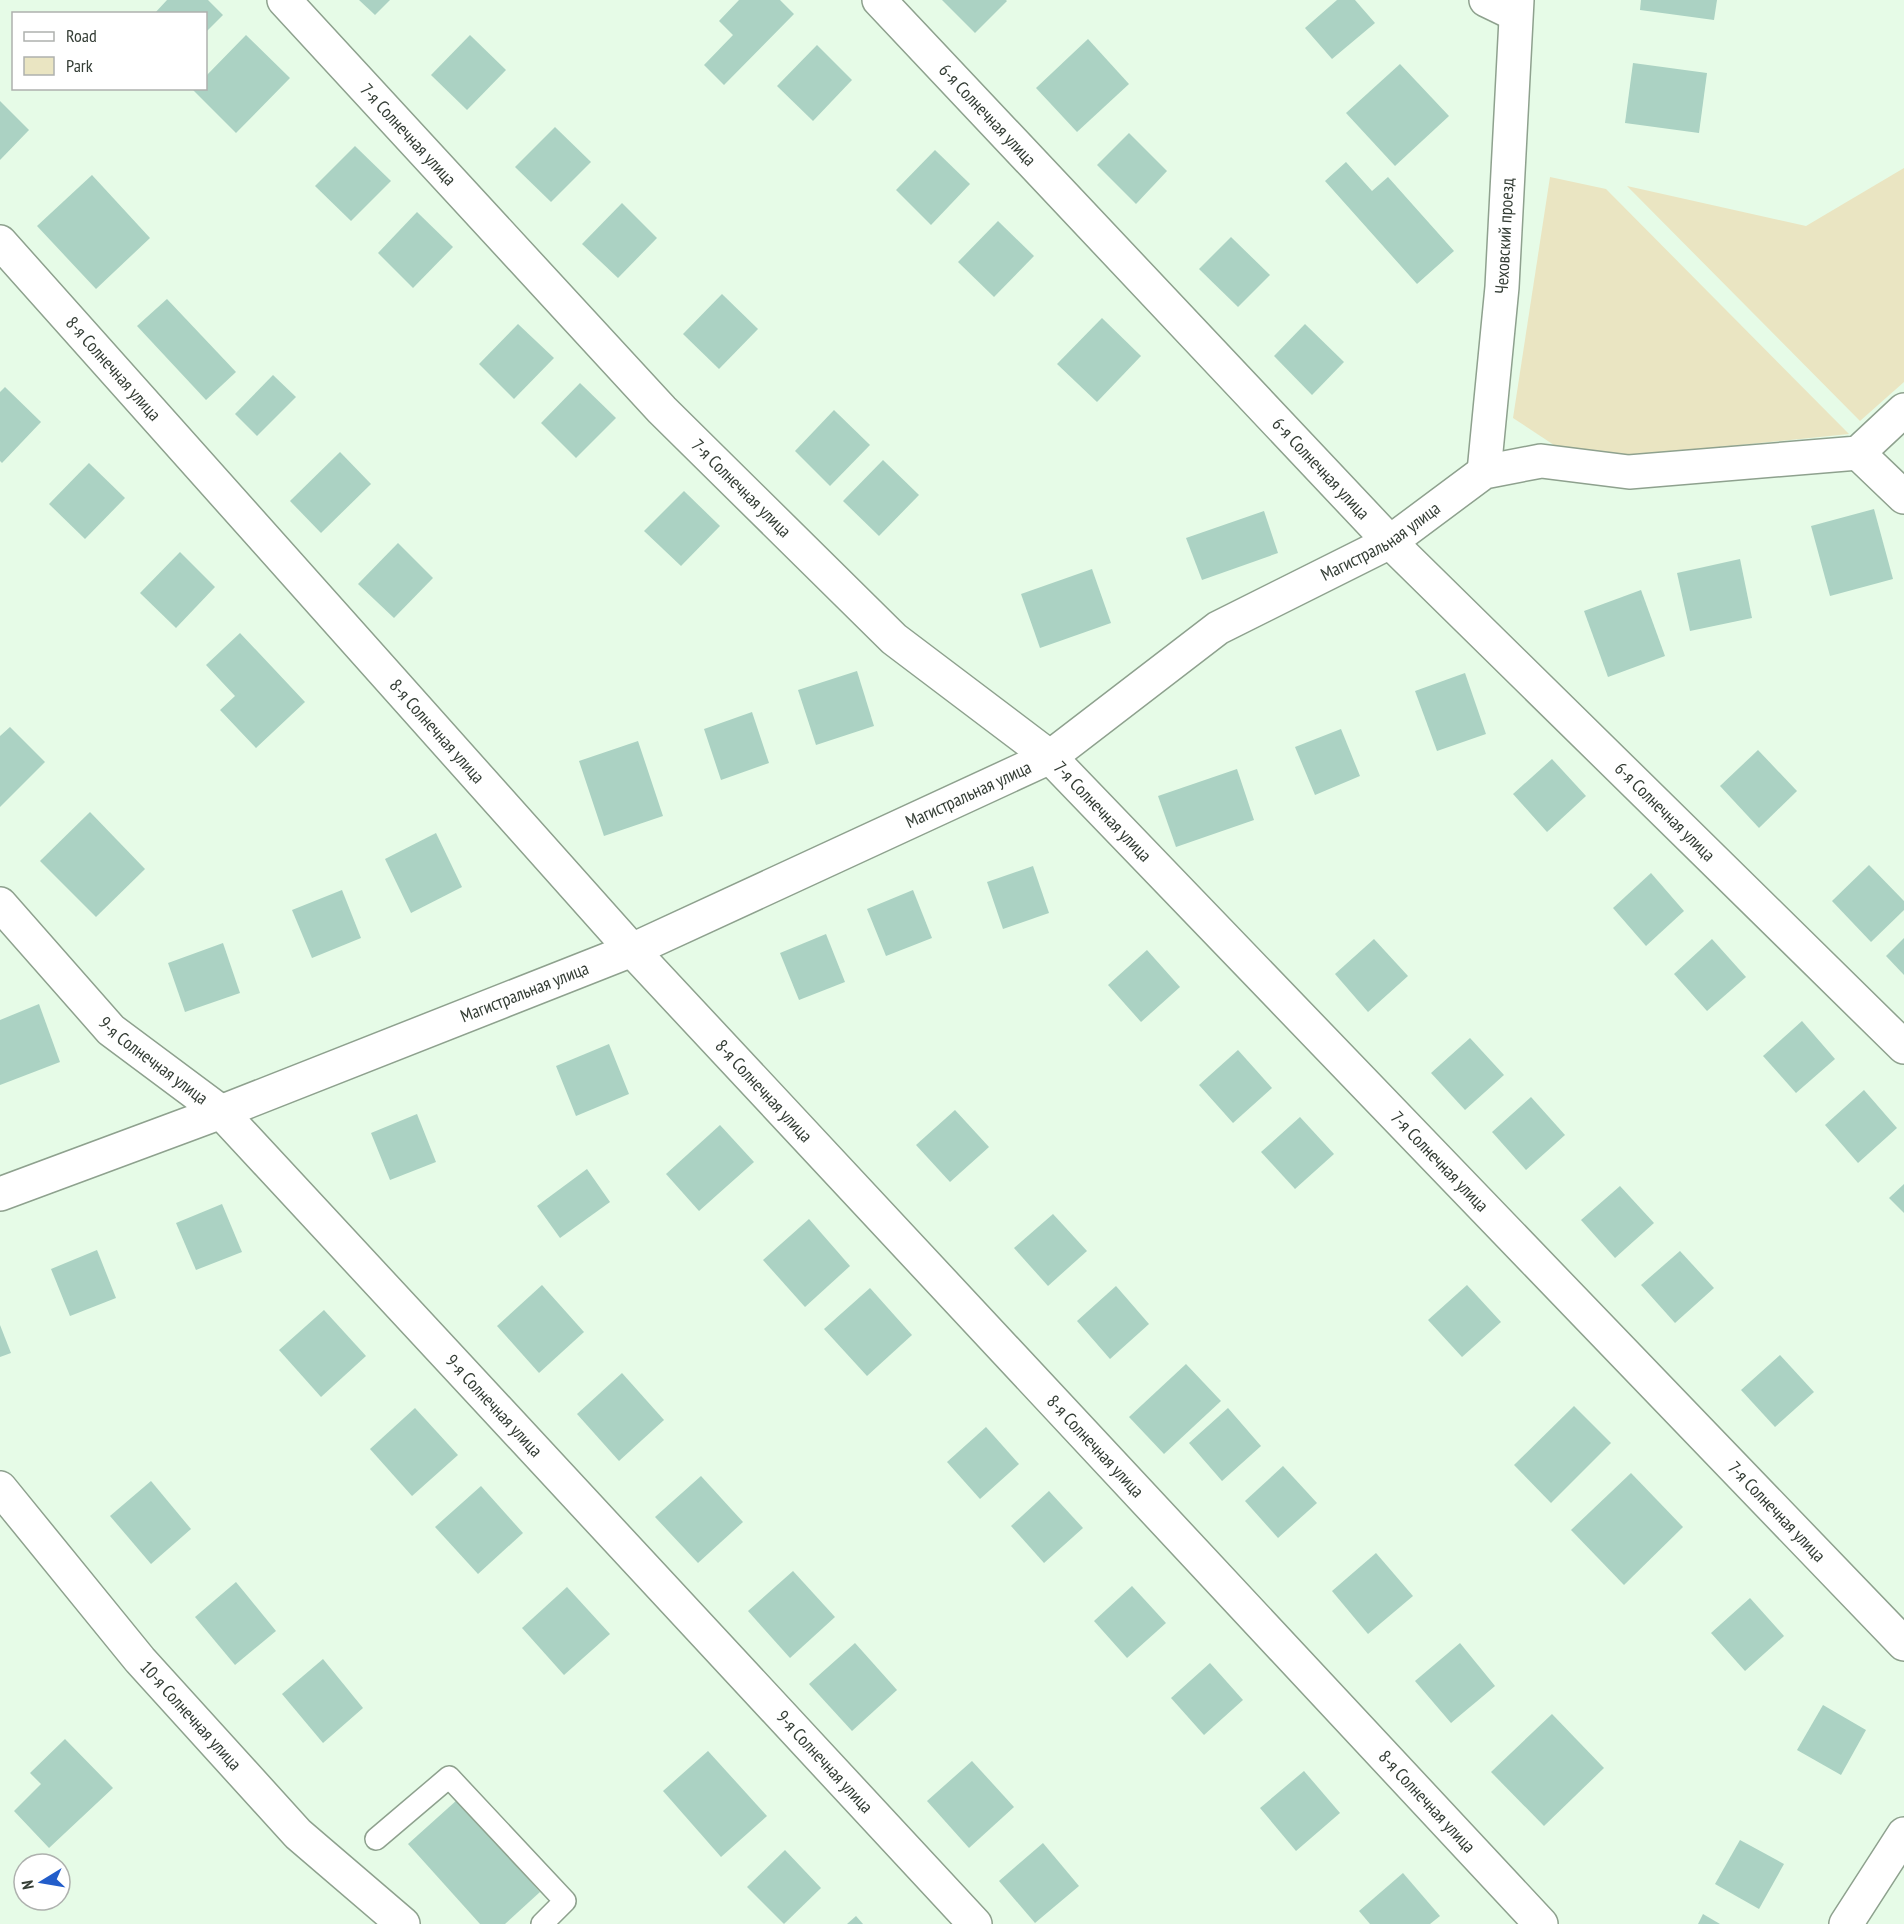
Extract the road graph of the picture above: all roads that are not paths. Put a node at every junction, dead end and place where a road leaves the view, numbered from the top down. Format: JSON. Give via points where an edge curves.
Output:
{"nodes":[{"id":1,"x":284,"y":0,"type":"edge"},
{"id":2,"x":879,"y":0,"type":"edge"},
{"id":3,"x":1486,"y":0,"type":"edge"},
{"id":4,"x":1516,"y":7,"type":"edge"},
{"id":5,"x":0,"y":242,"type":"edge"},
{"id":6,"x":1904,"y":410,"type":"edge"},
{"id":7,"x":1858,"y":453,"type":"junction"},
{"id":8,"x":1484,"y":472,"type":"junction"},
{"id":9,"x":1904,"y":497,"type":"edge"},
{"id":10,"x":1390,"y":542,"type":"junction"},
{"id":11,"x":1050,"y":758,"type":"junction"},
{"id":12,"x":0,"y":904,"type":"edge"},
{"id":13,"x":632,"y":950,"type":"junction"},
{"id":14,"x":1904,"y":1047,"type":"edge"},
{"id":15,"x":221,"y":1112,"type":"junction"},
{"id":16,"x":0,"y":1194,"type":"edge"},
{"id":17,"x":0,"y":1488,"type":"edge"},
{"id":18,"x":1904,"y":1644,"type":"edge"},
{"id":19,"x":1904,"y":1834,"type":"edge"},
{"id":20,"x":376,"y":1839,"type":"dead end"},
{"id":21,"x":403,"y":1924,"type":"edge"},
{"id":22,"x":542,"y":1924,"type":"edge"},
{"id":23,"x":975,"y":1924,"type":"edge"},
{"id":24,"x":1541,"y":1924,"type":"edge"},
{"id":25,"x":1846,"y":1924,"type":"edge"}],
"edges":[{"from":1,"to":11,"type":"street","name":"7-я Солнечная улица","via":[[662,410],[894,639]]},
{"from":2,"to":10,"type":"street","name":"6-я Солнечная улица"},
{"from":3,"to":4,"type":"street"},
{"from":4,"to":8,"type":"street","name":"Чеховский проезд","via":[[1502,287]]},
{"from":5,"to":13,"type":"street","name":"8-я Солнечная улица"},
{"from":6,"to":7,"type":"street"},
{"from":7,"to":8,"type":"street","name":"Магистральная улица","via":[[1629,472],[1541,461]]},
{"from":7,"to":9,"type":"street"},
{"from":8,"to":10,"type":"street","name":"Магистральная улица"},
{"from":10,"to":11,"type":"street","name":"Магистральная улица","via":[[1218,628]]},
{"from":10,"to":14,"type":"street","name":"6-я Солнечная улица"},
{"from":11,"to":13,"type":"street","name":"Магистральная улица"},
{"from":11,"to":18,"type":"street","name":"7-я Солнечная улица"},
{"from":12,"to":15,"type":"street","name":"9-я Солнечная улица","via":[[111,1030]]},
{"from":13,"to":15,"type":"street","name":"Магистральная улица"},
{"from":13,"to":24,"type":"street","name":"8-я Солнечная улица"},
{"from":15,"to":16,"type":"street","name":"Магистральная улица"},
{"from":15,"to":23,"type":"street","name":"9-я Солнечная улица"},
{"from":17,"to":21,"type":"street","name":"10-я Солнечная улица","via":[[140,1660],[298,1834]]},
{"from":19,"to":25,"type":"street"},
{"from":20,"to":22,"type":"lane","via":[[449,1777],[565,1901]]}]}
